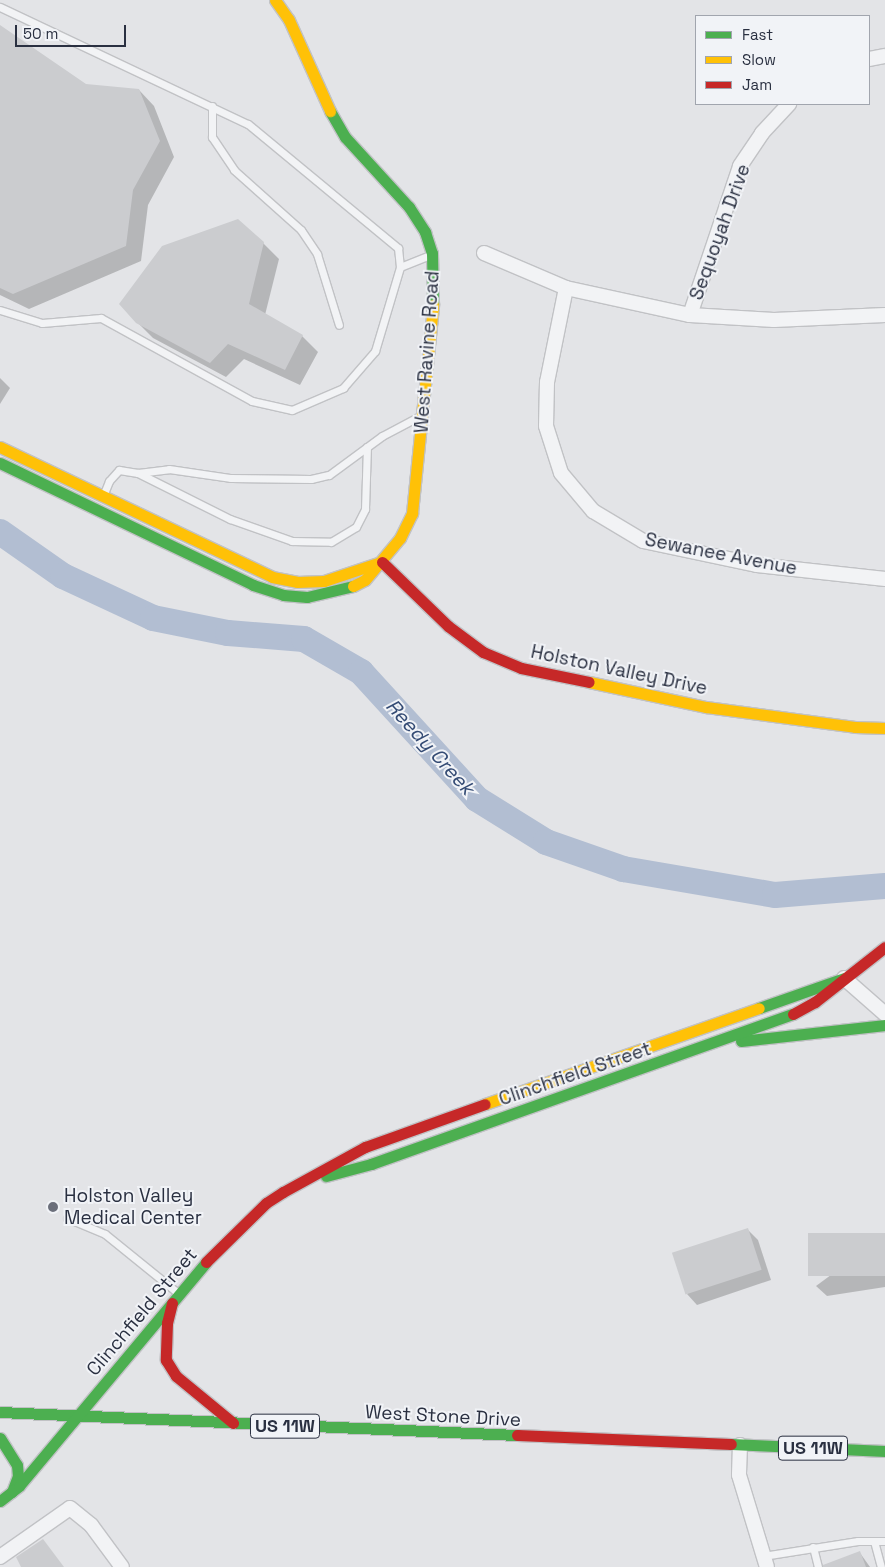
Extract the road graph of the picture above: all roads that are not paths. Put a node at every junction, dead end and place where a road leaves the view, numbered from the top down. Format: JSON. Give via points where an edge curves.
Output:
{"nodes":[{"id":1,"x":275,"y":0,"type":"edge"},
{"id":2,"x":0,"y":7,"type":"edge"},
{"id":3,"x":885,"y":56,"type":"edge"},
{"id":4,"x":870,"y":59,"type":"edge"},
{"id":5,"x":788,"y":105,"type":"edge"},
{"id":6,"x":212,"y":106,"type":"junction"},
{"id":7,"x":432,"y":253,"type":"junction"},
{"id":8,"x":484,"y":253,"type":"dead end"},
{"id":9,"x":400,"y":267,"type":"junction"},
{"id":10,"x":566,"y":288,"type":"junction"},
{"id":11,"x":0,"y":310,"type":"edge"},
{"id":12,"x":690,"y":315,"type":"junction"},
{"id":13,"x":885,"y":315,"type":"edge"},
{"id":14,"x":340,"y":325,"type":"dead end"},
{"id":15,"x":423,"y":415,"type":"junction"},
{"id":16,"x":0,"y":446,"type":"edge"},
{"id":17,"x":367,"y":447,"type":"junction"},
{"id":18,"x":0,"y":463,"type":"edge"},
{"id":19,"x":138,"y":473,"type":"junction"},
{"id":20,"x":102,"y":496,"type":"junction"},
{"id":21,"x":97,"y":509,"type":"junction"},
{"id":22,"x":382,"y":562,"type":"junction"},
{"id":23,"x":885,"y":579,"type":"edge"},
{"id":24,"x":885,"y":728,"type":"edge"},
{"id":25,"x":885,"y":947,"type":"edge"},
{"id":26,"x":844,"y":978,"type":"junction"},
{"id":27,"x":885,"y":1014,"type":"edge"},
{"id":28,"x":885,"y":1025,"type":"edge"},
{"id":29,"x":708,"y":1045,"type":"junction"},
{"id":30,"x":307,"y":1180,"type":"junction"},
{"id":31,"x":67,"y":1218,"type":"dead end"},
{"id":32,"x":176,"y":1299,"type":"junction"},
{"id":33,"x":0,"y":1412,"type":"edge"},
{"id":34,"x":79,"y":1416,"type":"junction"},
{"id":35,"x":233,"y":1423,"type":"junction"},
{"id":36,"x":0,"y":1438,"type":"edge"},
{"id":37,"x":740,"y":1445,"type":"junction"},
{"id":38,"x":885,"y":1450,"type":"edge"},
{"id":39,"x":12,"y":1492,"type":"junction"},
{"id":40,"x":0,"y":1501,"type":"edge"},
{"id":41,"x":874,"y":1541,"type":"junction"},
{"id":42,"x":885,"y":1541,"type":"edge"},
{"id":43,"x":813,"y":1547,"type":"junction"},
{"id":44,"x":0,"y":1557,"type":"edge"},
{"id":45,"x":765,"y":1561,"type":"edge"},
{"id":46,"x":122,"y":1567,"type":"edge"},
{"id":47,"x":818,"y":1567,"type":"edge"},
{"id":48,"x":881,"y":1567,"type":"edge"}],
"edges":[{"from":1,"to":7,"type":"main road","name":"West Ravine Road","via":[[293,27],[345,137],[409,207],[425,232]]},
{"from":2,"to":6,"type":"lane"},
{"from":3,"to":4,"type":"street"},
{"from":5,"to":12,"type":"street","name":"Sequoyah Drive","via":[[762,133],[740,166]]},
{"from":6,"to":9,"type":"lane","via":[[248,124],[398,248]]},
{"from":6,"to":14,"type":"lane","via":[[212,137],[234,170],[301,230],[317,254]]},
{"from":7,"to":9,"type":"lane"},
{"from":7,"to":15,"type":"main road","name":"West Ravine Road","via":[[433,302]]},
{"from":8,"to":10,"type":"street"},
{"from":9,"to":11,"type":"lane","via":[[375,351],[344,388],[292,410],[252,401],[101,318],[42,322]]},
{"from":10,"to":12,"type":"street"},
{"from":10,"to":23,"type":"street","name":"Sewanee Avenue","via":[[547,382],[546,426],[561,473],[593,511],[643,541],[757,565]]},
{"from":12,"to":13,"type":"street","via":[[774,320]]},
{"from":15,"to":17,"type":"lane"},
{"from":15,"to":22,"type":"main road","name":"West Ravine Road","via":[[412,513],[400,538]]},
{"from":16,"to":20,"type":"main road"},
{"from":17,"to":19,"type":"lane","via":[[329,475],[311,479],[230,478],[170,469]]},
{"from":17,"to":19,"type":"lane","via":[[365,509],[356,527],[331,542],[292,541],[230,519]]},
{"from":18,"to":21,"type":"main road","name":"West Ravine Road"},
{"from":19,"to":20,"type":"lane","via":[[119,470]]},
{"from":20,"to":21,"type":"lane"},
{"from":20,"to":22,"type":"main road","via":[[256,570],[286,580],[324,581]]},
{"from":21,"to":22,"type":"main road","name":"West Ravine Road","via":[[253,585],[283,595],[307,597],[346,590],[365,580]]},
{"from":22,"to":24,"type":"main road","name":"Holston Valley Drive","via":[[448,626],[483,652],[521,668],[706,707],[855,727]]},
{"from":25,"to":26,"type":"main road","name":"Clinchfield Street"},
{"from":26,"to":27,"type":"street"},
{"from":26,"to":29,"type":"main road","name":"Clinchfield Street","via":[[815,1002],[792,1015]]},
{"from":26,"to":30,"type":"main road","name":"Clinchfield Street","via":[[365,1147]]},
{"from":28,"to":29,"type":"main road"},
{"from":29,"to":30,"type":"main road","name":"Clinchfield Street","via":[[371,1164]]},
{"from":30,"to":32,"type":"main road","name":"Clinchfield Street","via":[[266,1203],[220,1245]]},
{"from":31,"to":32,"type":"lane","via":[[105,1234]]},
{"from":32,"to":34,"type":"main road","name":"Clinchfield Street"},
{"from":32,"to":35,"type":"main road","via":[[167,1323],[166,1360],[176,1376]]},
{"from":33,"to":34,"type":"main road","name":"West Stone Drive","number":"US 11W"},
{"from":34,"to":35,"type":"main road","name":"West Stone Drive","number":"US 11W"},
{"from":34,"to":39,"type":"main road","name":"Clinchfield Street"},
{"from":35,"to":37,"type":"main road","name":"West Stone Drive","number":"US 11W"},
{"from":36,"to":39,"type":"main road","via":[[16,1465],[18,1476]]},
{"from":37,"to":38,"type":"main road","name":"West Stone Drive","number":"US 11W"},
{"from":37,"to":45,"type":"street","via":[[739,1475]]},
{"from":39,"to":40,"type":"main road","name":"Clinchfield Street"},
{"from":41,"to":42,"type":"lane"},
{"from":41,"to":43,"type":"lane"},
{"from":41,"to":48,"type":"lane"},
{"from":43,"to":45,"type":"lane"},
{"from":43,"to":47,"type":"lane"},
{"from":44,"to":46,"type":"street","via":[[70,1508],[91,1525]]}]}
